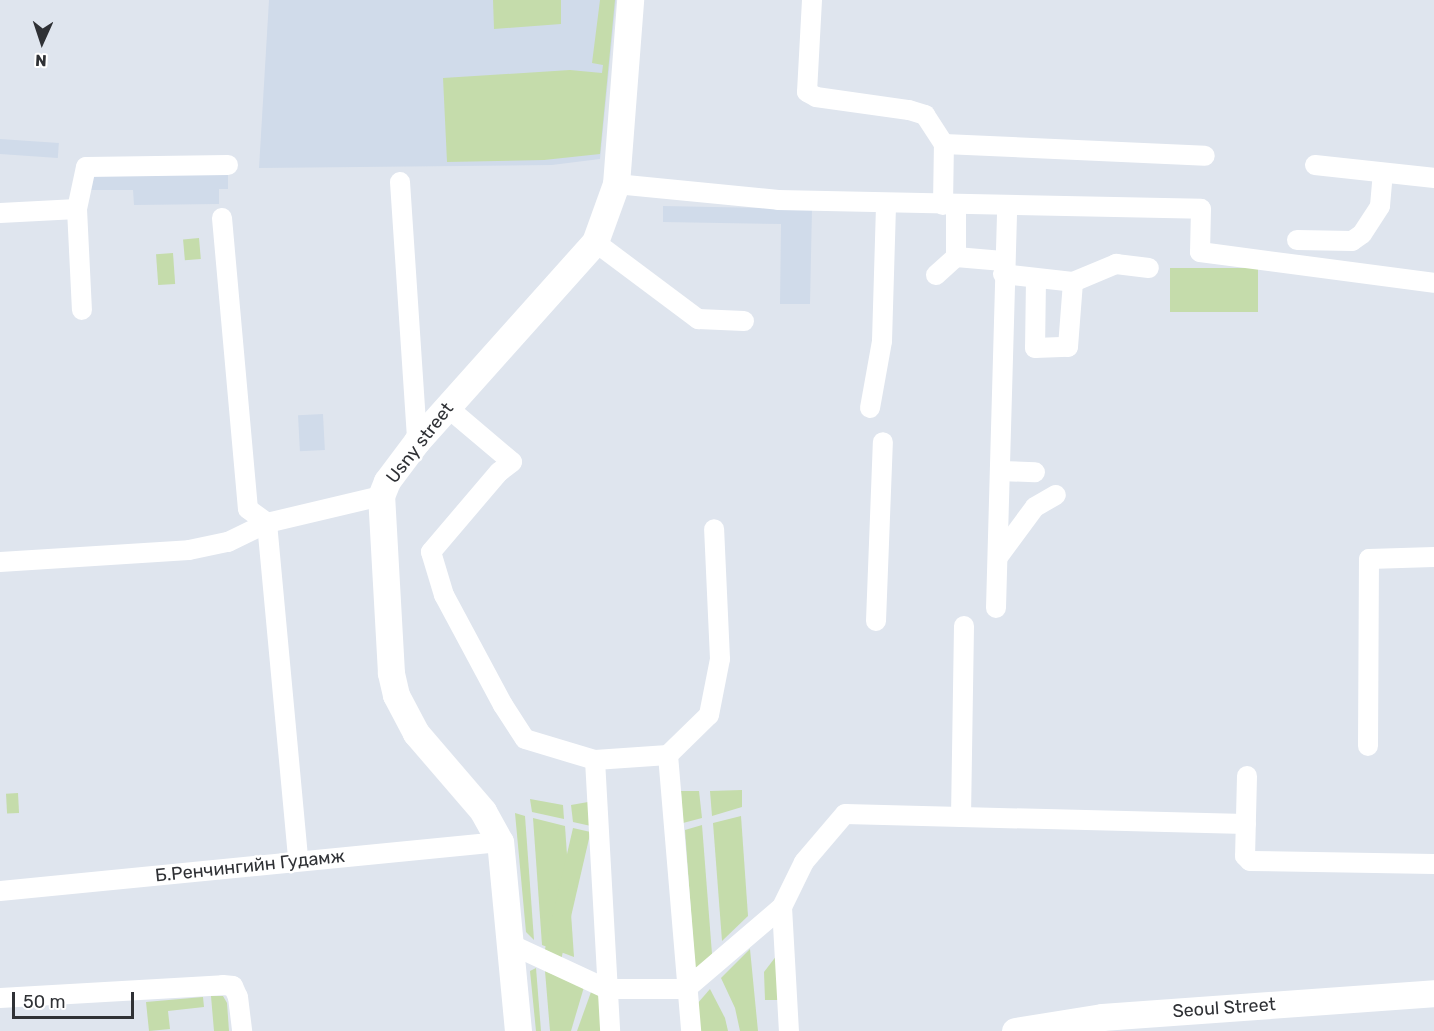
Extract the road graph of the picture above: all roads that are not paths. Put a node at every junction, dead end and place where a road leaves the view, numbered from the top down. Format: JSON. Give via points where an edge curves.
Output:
{"nodes":[{"id":1,"x":630,"y":0,"type":"edge"},
{"id":2,"x":812,"y":0,"type":"edge"},
{"id":3,"x":944,"y":144,"type":"junction"},
{"id":4,"x":1205,"y":156,"type":"dead end"},
{"id":5,"x":228,"y":165,"type":"dead end"},
{"id":6,"x":1315,"y":165,"type":"dead end"},
{"id":7,"x":1383,"y":173,"type":"junction"},
{"id":8,"x":1434,"y":178,"type":"edge"},
{"id":9,"x":400,"y":182,"type":"dead end"},
{"id":10,"x":616,"y":184,"type":"junction"},
{"id":11,"x":886,"y":203,"type":"junction"},
{"id":12,"x":950,"y":205,"type":"junction"},
{"id":13,"x":1007,"y":205,"type":"junction"},
{"id":14,"x":77,"y":209,"type":"junction"},
{"id":15,"x":0,"y":213,"type":"edge"},
{"id":16,"x":222,"y":218,"type":"dead end"},
{"id":17,"x":1297,"y":240,"type":"dead end"},
{"id":18,"x":595,"y":243,"type":"junction"},
{"id":19,"x":956,"y":257,"type":"junction"},
{"id":20,"x":1003,"y":267,"type":"junction"},
{"id":21,"x":1149,"y":268,"type":"dead end"},
{"id":22,"x":936,"y":275,"type":"dead end"},
{"id":23,"x":1036,"y":279,"type":"junction"},
{"id":24,"x":1073,"y":282,"type":"junction"},
{"id":25,"x":1434,"y":283,"type":"edge"},
{"id":26,"x":82,"y":310,"type":"dead end"},
{"id":27,"x":744,"y":321,"type":"dead end"},
{"id":28,"x":447,"y":407,"type":"junction"},
{"id":29,"x":870,"y":408,"type":"dead end"},
{"id":30,"x":417,"y":441,"type":"junction"},
{"id":31,"x":883,"y":441,"type":"dead end"},
{"id":32,"x":999,"y":471,"type":"junction"},
{"id":33,"x":1035,"y":472,"type":"dead end"},
{"id":34,"x":1056,"y":495,"type":"dead end"},
{"id":35,"x":381,"y":496,"type":"junction"},
{"id":36,"x":267,"y":523,"type":"junction"},
{"id":37,"x":714,"y":529,"type":"dead end"},
{"id":38,"x":998,"y":557,"type":"junction"},
{"id":39,"x":1434,"y":557,"type":"edge"},
{"id":40,"x":0,"y":561,"type":"edge"},
{"id":41,"x":996,"y":608,"type":"dead end"},
{"id":42,"x":876,"y":621,"type":"dead end"},
{"id":43,"x":964,"y":626,"type":"dead end"},
{"id":44,"x":1368,"y":746,"type":"dead end"},
{"id":45,"x":668,"y":755,"type":"junction"},
{"id":46,"x":595,"y":760,"type":"junction"},
{"id":47,"x":1247,"y":776,"type":"dead end"},
{"id":48,"x":961,"y":817,"type":"junction"},
{"id":49,"x":1246,"y":825,"type":"junction"},
{"id":50,"x":500,"y":842,"type":"junction"},
{"id":51,"x":298,"y":860,"type":"junction"},
{"id":52,"x":1434,"y":864,"type":"edge"},
{"id":53,"x":0,"y":891,"type":"edge"},
{"id":54,"x":782,"y":908,"type":"junction"},
{"id":55,"x":510,"y":944,"type":"junction"},
{"id":56,"x":686,"y":988,"type":"junction"},
{"id":57,"x":608,"y":989,"type":"junction"},
{"id":58,"x":1434,"y":993,"type":"edge"},
{"id":59,"x":0,"y":998,"type":"edge"},
{"id":60,"x":242,"y":1031,"type":"edge"},
{"id":61,"x":518,"y":1031,"type":"edge"},
{"id":62,"x":610,"y":1031,"type":"edge"},
{"id":63,"x":690,"y":1031,"type":"edge"},
{"id":64,"x":789,"y":1031,"type":"edge"},
{"id":65,"x":1015,"y":1031,"type":"edge"}],
"edges":[{"from":1,"to":10,"type":"main road","name":"Usny street"},
{"from":2,"to":3,"type":"street","via":[[807,92],[816,97],[925,115]]},
{"from":3,"to":4,"type":"street"},
{"from":3,"to":12,"type":"street"},
{"from":5,"to":14,"type":"street","via":[[86,166]]},
{"from":6,"to":7,"type":"street"},
{"from":7,"to":8,"type":"street"},
{"from":7,"to":17,"type":"street","via":[[1380,206],[1362,234],[1352,241]]},
{"from":9,"to":30,"type":"street"},
{"from":10,"to":11,"type":"street","via":[[778,200]]},
{"from":10,"to":18,"type":"main road","name":"Usny street"},
{"from":11,"to":12,"type":"street"},
{"from":11,"to":29,"type":"street","via":[[882,341]]},
{"from":12,"to":13,"type":"street"},
{"from":12,"to":19,"type":"street"},
{"from":13,"to":20,"type":"street"},
{"from":13,"to":25,"type":"street","via":[[1201,209],[1200,252]]},
{"from":14,"to":15,"type":"street"},
{"from":14,"to":26,"type":"street"},
{"from":16,"to":36,"type":"street","via":[[248,509]]},
{"from":18,"to":27,"type":"street","via":[[698,319]]},
{"from":18,"to":28,"type":"main road","name":"Usny street"},
{"from":19,"to":20,"type":"street"},
{"from":19,"to":22,"type":"street"},
{"from":20,"to":23,"type":"street"},
{"from":20,"to":32,"type":"street"},
{"from":21,"to":24,"type":"street","via":[[1116,264]]},
{"from":23,"to":24,"type":"street"},
{"from":23,"to":24,"type":"street","via":[[1035,348],[1068,347]]},
{"from":28,"to":30,"type":"main road","name":"Usny street"},
{"from":28,"to":46,"type":"street","via":[[512,462],[431,552],[444,596],[525,739]]},
{"from":30,"to":35,"type":"main road","name":"Usny street","via":[[387,481]]},
{"from":31,"to":42,"type":"street"},
{"from":32,"to":33,"type":"street"},
{"from":32,"to":38,"type":"street"},
{"from":34,"to":38,"type":"street","via":[[1035,507]]},
{"from":35,"to":36,"type":"street"},
{"from":35,"to":50,"type":"main road","name":"Usny street","via":[[391,674],[396,695],[416,733],[483,811]]},
{"from":36,"to":40,"type":"street","via":[[228,542],[189,550]]},
{"from":36,"to":51,"type":"street"},
{"from":37,"to":45,"type":"street","via":[[720,659],[709,715]]},
{"from":38,"to":41,"type":"street"},
{"from":39,"to":44,"type":"street","via":[[1369,559]]},
{"from":43,"to":48,"type":"street"},
{"from":45,"to":46,"type":"street"},
{"from":45,"to":56,"type":"street"},
{"from":46,"to":57,"type":"street"},
{"from":47,"to":49,"type":"street"},
{"from":48,"to":49,"type":"street"},
{"from":48,"to":54,"type":"street","via":[[845,814],[804,862]]},
{"from":49,"to":52,"type":"street","via":[[1245,856],[1250,861]]},
{"from":50,"to":51,"type":"street","name":"Б.Ренчингийн Гудамж"},
{"from":50,"to":55,"type":"main road","name":"Usny street"},
{"from":51,"to":53,"type":"street","name":"Б.Ренчингийн Гудамж"},
{"from":54,"to":56,"type":"street"},
{"from":54,"to":64,"type":"street"},
{"from":55,"to":57,"type":"street"},
{"from":55,"to":61,"type":"main road","name":"Usny street"},
{"from":56,"to":57,"type":"street"},
{"from":56,"to":63,"type":"street"},
{"from":57,"to":62,"type":"street"},
{"from":58,"to":65,"type":"main road","name":"Seoul Street","via":[[1102,1017]]},
{"from":59,"to":60,"type":"street","via":[[233,986]]}]}
